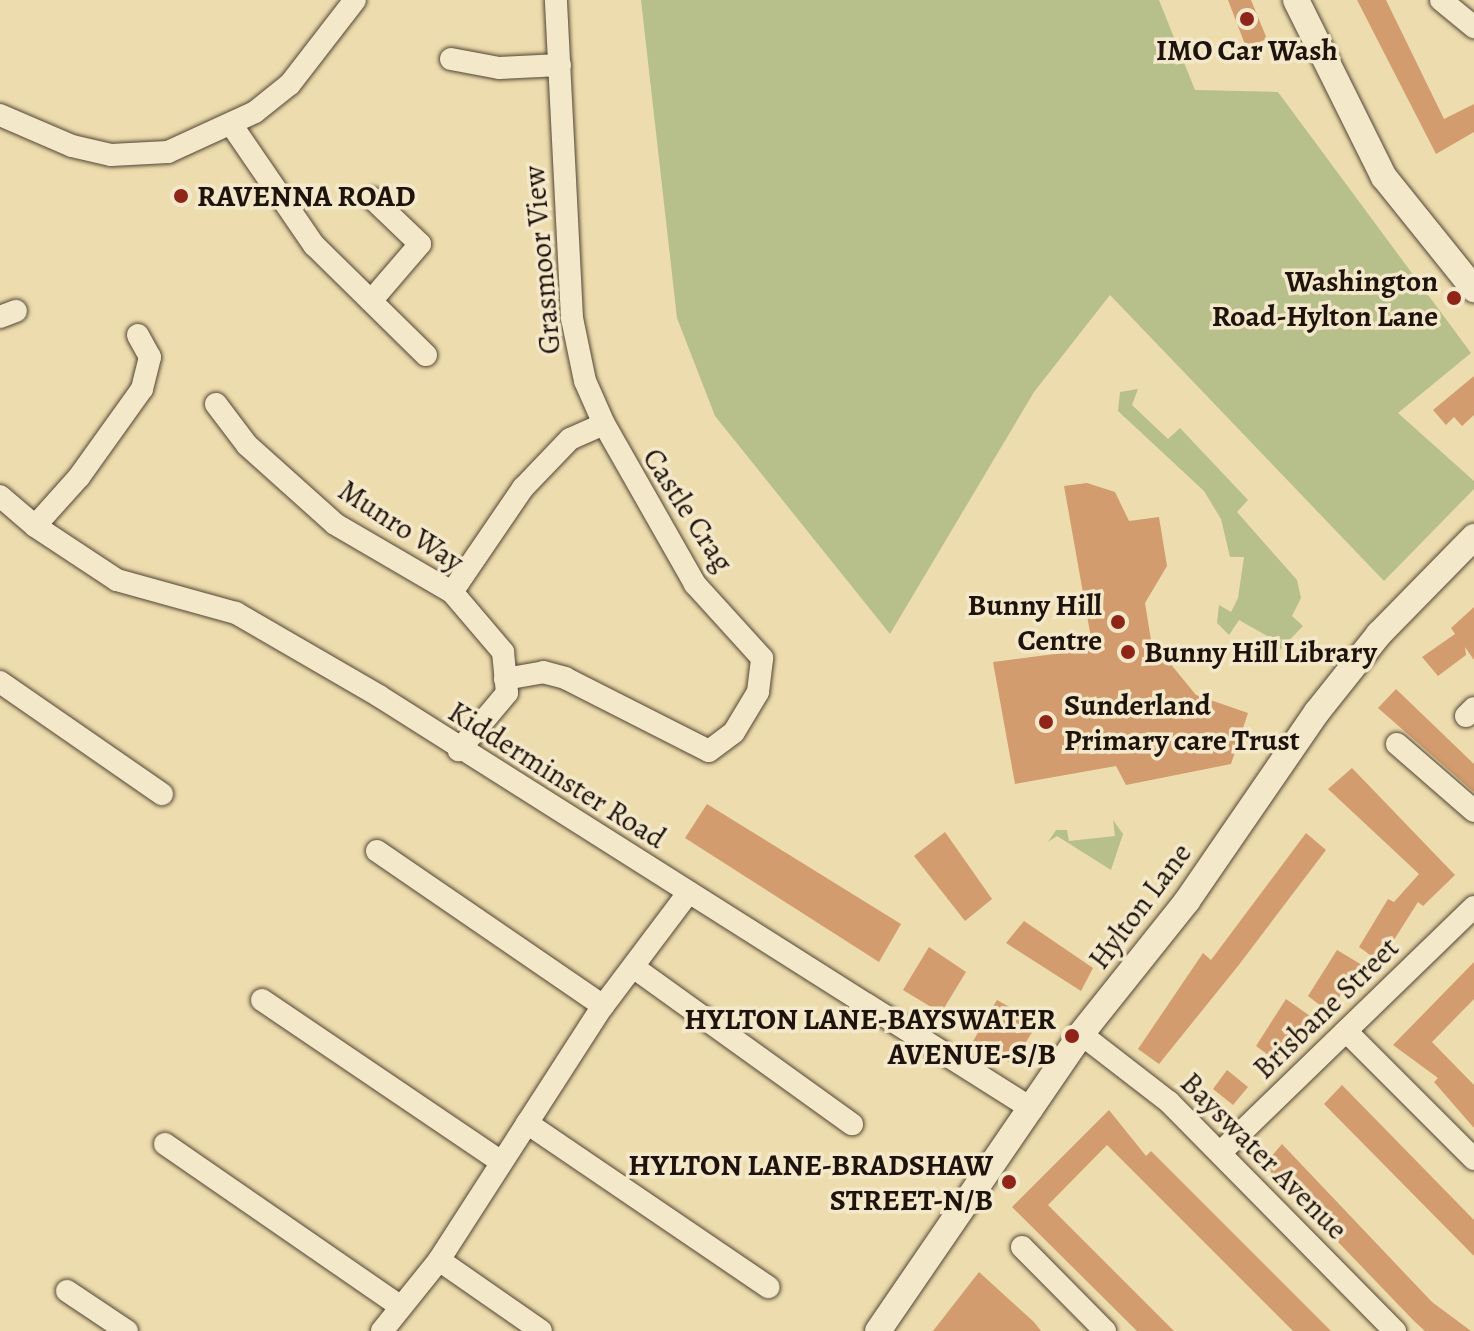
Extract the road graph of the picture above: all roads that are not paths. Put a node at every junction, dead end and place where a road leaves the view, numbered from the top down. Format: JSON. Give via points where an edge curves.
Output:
{"nodes":[{"id":1,"x":355,"y":0,"type":"edge"},
{"id":2,"x":556,"y":0,"type":"edge"},
{"id":3,"x":1296,"y":0,"type":"edge"},
{"id":4,"x":1441,"y":0,"type":"edge"},
{"id":5,"x":1474,"y":27,"type":"edge"},
{"id":6,"x":451,"y":59,"type":"dead end"},
{"id":7,"x":560,"y":65,"type":"junction"},
{"id":8,"x":0,"y":115,"type":"edge"},
{"id":9,"x":231,"y":124,"type":"junction"},
{"id":10,"x":372,"y":198,"type":"dead end"},
{"id":11,"x":1474,"y":289,"type":"edge"},
{"id":12,"x":371,"y":301,"type":"junction"},
{"id":13,"x":138,"y":335,"type":"dead end"},
{"id":14,"x":426,"y":355,"type":"dead end"},
{"id":15,"x":216,"y":404,"type":"dead end"},
{"id":16,"x":604,"y":424,"type":"junction"},
{"id":17,"x":0,"y":496,"type":"edge"},
{"id":18,"x":35,"y":526,"type":"junction"},
{"id":19,"x":1474,"y":537,"type":"edge"},
{"id":20,"x":452,"y":592,"type":"junction"},
{"id":21,"x":505,"y":679,"type":"junction"},
{"id":22,"x":0,"y":682,"type":"edge"},
{"id":23,"x":1397,"y":744,"type":"dead end"},
{"id":24,"x":459,"y":750,"type":"junction"},
{"id":25,"x":162,"y":794,"type":"dead end"},
{"id":26,"x":1474,"y":811,"type":"edge"},
{"id":27,"x":377,"y":851,"type":"dead end"},
{"id":28,"x":688,"y":893,"type":"junction"},
{"id":29,"x":1474,"y":907,"type":"edge"},
{"id":30,"x":636,"y":969,"type":"junction"},
{"id":31,"x":262,"y":1000,"type":"dead end"},
{"id":32,"x":603,"y":1006,"type":"junction"},
{"id":33,"x":1346,"y":1031,"type":"junction"},
{"id":34,"x":1081,"y":1034,"type":"junction"},
{"id":35,"x":1032,"y":1109,"type":"junction"},
{"id":36,"x":527,"y":1123,"type":"junction"},
{"id":37,"x":852,"y":1124,"type":"dead end"},
{"id":38,"x":165,"y":1144,"type":"dead end"},
{"id":39,"x":1221,"y":1152,"type":"junction"},
{"id":40,"x":1474,"y":1159,"type":"edge"},
{"id":41,"x":501,"y":1162,"type":"junction"},
{"id":42,"x":1022,"y":1247,"type":"dead end"},
{"id":43,"x":439,"y":1260,"type":"junction"},
{"id":44,"x":768,"y":1287,"type":"dead end"},
{"id":45,"x":67,"y":1291,"type":"dead end"},
{"id":46,"x":398,"y":1305,"type":"junction"},
{"id":47,"x":127,"y":1331,"type":"edge"},
{"id":48,"x":382,"y":1331,"type":"edge"},
{"id":49,"x":541,"y":1331,"type":"edge"},
{"id":50,"x":878,"y":1331,"type":"edge"},
{"id":51,"x":1105,"y":1331,"type":"edge"},
{"id":52,"x":1395,"y":1331,"type":"edge"}],
"edges":[{"from":1,"to":9,"type":"street","via":[[290,84]]},
{"from":2,"to":7,"type":"street","name":"Grasmoor View"},
{"from":3,"to":11,"type":"street","via":[[1384,177]]},
{"from":4,"to":5,"type":"street"},
{"from":6,"to":7,"type":"street","via":[[499,68]]},
{"from":7,"to":16,"type":"street","name":"Grasmoor View","via":[[572,318],[585,381]]},
{"from":8,"to":9,"type":"street","via":[[72,146],[111,155],[168,152]]},
{"from":9,"to":12,"type":"street","via":[[314,245]]},
{"from":10,"to":12,"type":"street","via":[[420,244]]},
{"from":12,"to":14,"type":"street"},
{"from":13,"to":18,"type":"street","via":[[150,357],[142,389]]},
{"from":15,"to":20,"type":"street","name":"Munro Way","via":[[247,445],[335,524]]},
{"from":16,"to":20,"type":"street","via":[[570,439],[523,488]]},
{"from":16,"to":21,"type":"street","name":"Castle Crag","via":[[695,584],[762,658],[758,692],[734,732],[709,751],[565,678],[543,672]]},
{"from":17,"to":18,"type":"street","name":"Kidderminster Road"},
{"from":18,"to":24,"type":"street","name":"Kidderminster Road","via":[[117,580],[236,613]]},
{"from":19,"to":34,"type":"street","name":"Hylton Lane","via":[[1379,634],[1187,901]]},
{"from":20,"to":21,"type":"street","name":"Munro Way","via":[[503,652]]},
{"from":21,"to":24,"type":"street","via":[[507,693]]},
{"from":22,"to":25,"type":"street"},
{"from":23,"to":26,"type":"street"},
{"from":24,"to":28,"type":"street","name":"Kidderminster Road"},
{"from":27,"to":32,"type":"street"},
{"from":28,"to":30,"type":"street"},
{"from":28,"to":35,"type":"street","name":"Kidderminster Road"},
{"from":29,"to":33,"type":"street","name":"Brisbane Street"},
{"from":30,"to":32,"type":"street"},
{"from":30,"to":37,"type":"street"},
{"from":31,"to":41,"type":"street"},
{"from":32,"to":36,"type":"street"},
{"from":33,"to":39,"type":"street","name":"Brisbane Street"},
{"from":33,"to":40,"type":"street"},
{"from":34,"to":35,"type":"street","name":"Hylton Lane"},
{"from":34,"to":39,"type":"street","name":"Bayswater Avenue","via":[[1135,1072]]},
{"from":35,"to":50,"type":"street","name":"Hylton Lane"},
{"from":36,"to":41,"type":"street"},
{"from":36,"to":44,"type":"street"},
{"from":38,"to":46,"type":"street"},
{"from":39,"to":52,"type":"street","name":"Bayswater Avenue"},
{"from":41,"to":43,"type":"street"},
{"from":42,"to":51,"type":"street"},
{"from":43,"to":46,"type":"street"},
{"from":43,"to":49,"type":"street"},
{"from":45,"to":47,"type":"street"},
{"from":46,"to":48,"type":"street"}]}
